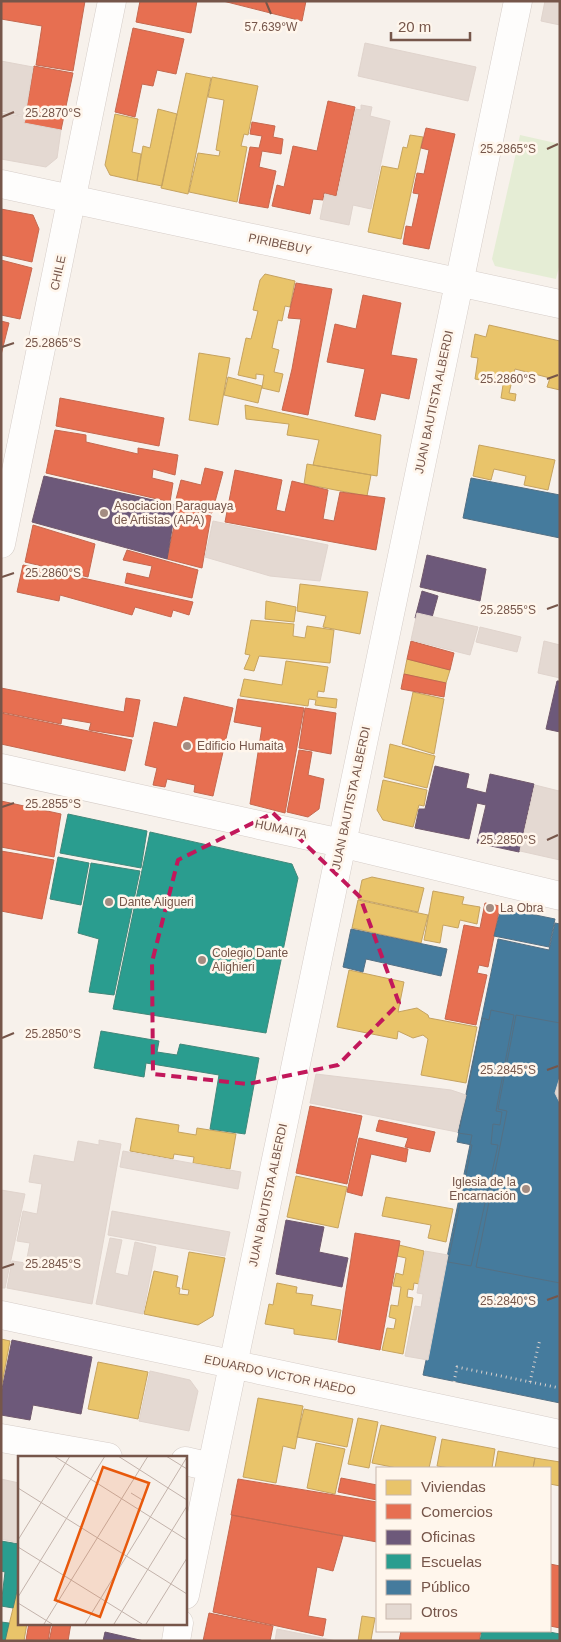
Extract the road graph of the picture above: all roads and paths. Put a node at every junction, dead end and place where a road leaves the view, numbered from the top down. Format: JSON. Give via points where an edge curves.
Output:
{"nodes":[{"id":1,"x":112,"y":1,"type":"edge"},
{"id":2,"x":518,"y":1,"type":"edge"},
{"id":3,"x":1,"y":184,"type":"edge"},
{"id":4,"x":73,"y":199,"type":"junction"},
{"id":5,"x":459,"y":282,"type":"junction"},
{"id":6,"x":560,"y":304,"type":"edge"},
{"id":7,"x":1,"y":544,"type":"edge"},
{"id":8,"x":1,"y":768,"type":"edge"},
{"id":9,"x":341,"y":842,"type":"junction"},
{"id":10,"x":560,"y":896,"type":"edge"},
{"id":11,"x":1,"y":1315,"type":"edge"},
{"id":12,"x":540,"y":1339,"type":"dead end"},
{"id":13,"x":232,"y":1365,"type":"junction"},
{"id":14,"x":454,"y":1382,"type":"dead end"},
{"id":15,"x":530,"y":1382,"type":"junction"},
{"id":16,"x":560,"y":1388,"type":"edge"},
{"id":17,"x":560,"y":1434,"type":"edge"},
{"id":18,"x":1,"y":1438,"type":"edge"},
{"id":19,"x":102,"y":1456,"type":"edge"},
{"id":20,"x":186,"y":1461,"type":"edge"},
{"id":21,"x":211,"y":1466,"type":"junction"},
{"id":22,"x":195,"y":1491,"type":"edge"},
{"id":23,"x":186,"y":1585,"type":"edge"},
{"id":24,"x":179,"y":1624,"type":"edge"},
{"id":25,"x":176,"y":1641,"type":"edge"}],
"edges":[{"from":1,"to":4,"type":"street","name":"CHILE"},
{"from":2,"to":5,"type":"street","name":"JUAN BAUTISTA ALBERDI"},
{"from":3,"to":4,"type":"street","name":"PIRIBEBUY"},
{"from":4,"to":5,"type":"street","name":"PIRIBEBUY"},
{"from":4,"to":7,"type":"street","name":"CHILE"},
{"from":5,"to":6,"type":"street","name":"PIRIBEBUY"},
{"from":5,"to":9,"type":"street","name":"JUAN BAUTISTA ALBERDI"},
{"from":8,"to":9,"type":"street","name":"HUMAITA"},
{"from":9,"to":10,"type":"street","name":"HUMAITA"},
{"from":9,"to":13,"type":"street","name":"JUAN BAUTISTA ALBERDI"},
{"from":11,"to":13,"type":"street","name":"EDUARDO VICTOR HAEDO"},
{"from":12,"to":15,"type":"path"},
{"from":13,"to":17,"type":"street","name":"EDUARDO VICTOR HAEDO"},
{"from":13,"to":21,"type":"street","name":"JUAN BAUTISTA ALBERDI"},
{"from":14,"to":15,"type":"path","via":[[457,1367]]},
{"from":15,"to":16,"type":"path"},
{"from":18,"to":19,"type":"street"},
{"from":20,"to":21,"type":"street"},
{"from":21,"to":22,"type":"street","name":"JUAN BAUTISTA ALBERDI"},
{"from":22,"to":23,"type":"street","name":"JUAN BAUTISTA ALBERDI"},
{"from":24,"to":25,"type":"street"}]}
